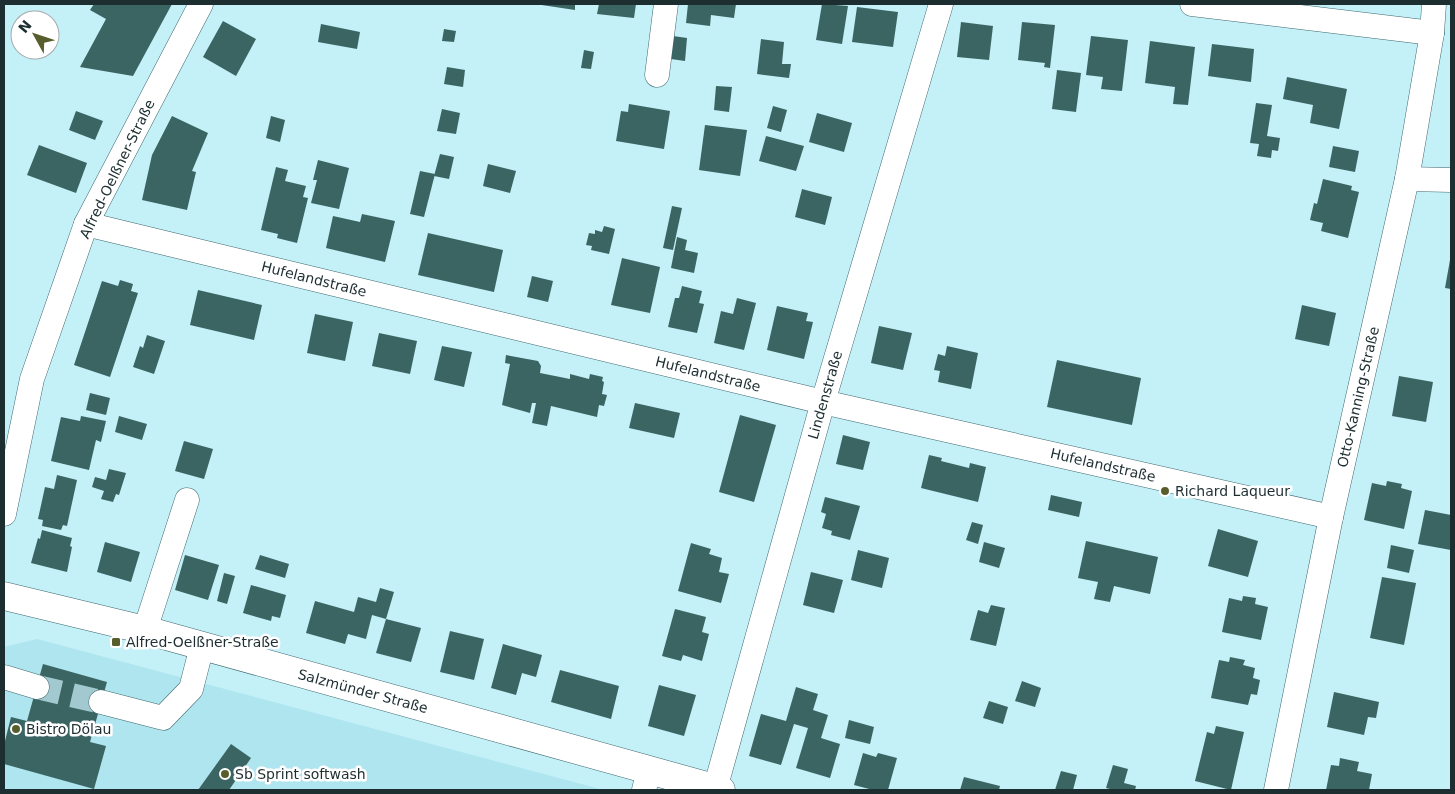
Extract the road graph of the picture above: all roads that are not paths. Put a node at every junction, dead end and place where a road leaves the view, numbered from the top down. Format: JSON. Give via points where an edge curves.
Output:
{"nodes":[{"id":1,"x":201,"y":4,"type":"edge"},
{"id":2,"x":666,"y":4,"type":"edge"},
{"id":3,"x":941,"y":4,"type":"edge"},
{"id":4,"x":1192,"y":4,"type":"edge"},
{"id":5,"x":1434,"y":4,"type":"edge"},
{"id":6,"x":1432,"y":33,"type":"junction"},
{"id":7,"x":658,"y":75,"type":"dead end"},
{"id":8,"x":1406,"y":179,"type":"junction"},
{"id":9,"x":1451,"y":180,"type":"edge"},
{"id":10,"x":86,"y":224,"type":"junction"},
{"id":11,"x":823,"y":402,"type":"junction"},
{"id":12,"x":187,"y":500,"type":"dead end"},
{"id":13,"x":4,"y":514,"type":"edge"},
{"id":14,"x":1331,"y":517,"type":"junction"},
{"id":15,"x":4,"y":596,"type":"edge"},
{"id":16,"x":145,"y":630,"type":"junction"},
{"id":17,"x":202,"y":646,"type":"junction"},
{"id":18,"x":4,"y":677,"type":"edge"},
{"id":19,"x":37,"y":686,"type":"tunnel mouth"},
{"id":20,"x":101,"y":702,"type":"tunnel mouth"},
{"id":21,"x":647,"y":780,"type":"edge"},
{"id":22,"x":718,"y":789,"type":"edge"},
{"id":23,"x":1276,"y":790,"type":"edge"}],
"edges":[{"from":1,"to":10,"type":"street","name":"Alfred-Oelßner-Straße"},
{"from":2,"to":7,"type":"street"},
{"from":3,"to":11,"type":"street","name":"Lindenstraße"},
{"from":4,"to":6,"type":"street"},
{"from":5,"to":6,"type":"street","name":"Otto-Kanning-Straße"},
{"from":6,"to":8,"type":"street","name":"Otto-Kanning-Straße"},
{"from":8,"to":9,"type":"street"},
{"from":8,"to":14,"type":"street","name":"Otto-Kanning-Straße"},
{"from":10,"to":11,"type":"street","name":"Hufelandstraße"},
{"from":10,"to":13,"type":"street","name":"Alfred-Oelßner-Straße","via":[[32,379]]},
{"from":11,"to":14,"type":"street","name":"Hufelandstraße"},
{"from":11,"to":22,"type":"street","name":"Lindenstraße"},
{"from":12,"to":16,"type":"street"},
{"from":14,"to":23,"type":"street","name":"Otto-Kanning-Straße"},
{"from":15,"to":16,"type":"main road","name":"Salzmünder Straße"},
{"from":16,"to":17,"type":"main road","name":"Salzmünder Straße"},
{"from":17,"to":20,"type":"street","via":[[191,689],[163,718]]},
{"from":17,"to":21,"type":"main road","name":"Salzmünder Straße"},
{"from":18,"to":19,"type":"street"},
{"from":21,"to":22,"type":"main road","name":"Salzmünder Straße"}]}
